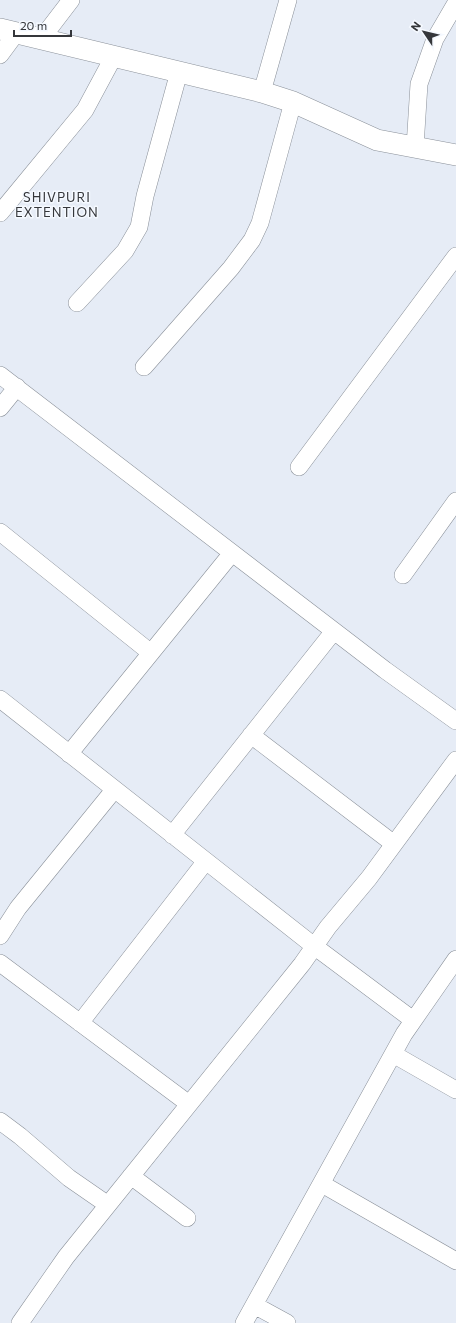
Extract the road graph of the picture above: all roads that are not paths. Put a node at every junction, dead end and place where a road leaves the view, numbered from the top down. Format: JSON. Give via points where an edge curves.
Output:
{"nodes":[{"id":1,"x":71,"y":0,"type":"edge"},
{"id":2,"x":288,"y":0,"type":"edge"},
{"id":3,"x":456,"y":3,"type":"edge"},
{"id":4,"x":8,"y":31,"type":"edge"},
{"id":5,"x":42,"y":38,"type":"junction"},
{"id":6,"x":0,"y":55,"type":"edge"},
{"id":7,"x":114,"y":56,"type":"junction"},
{"id":8,"x":179,"y":72,"type":"junction"},
{"id":9,"x":262,"y":92,"type":"junction"},
{"id":10,"x":293,"y":102,"type":"junction"},
{"id":11,"x":415,"y":147,"type":"junction"},
{"id":12,"x":456,"y":155,"type":"edge"},
{"id":13,"x":0,"y":213,"type":"edge"},
{"id":14,"x":456,"y":256,"type":"edge"},
{"id":15,"x":77,"y":303,"type":"dead end"},
{"id":16,"x":144,"y":367,"type":"dead end"},
{"id":17,"x":0,"y":375,"type":"edge"},
{"id":18,"x":17,"y":387,"type":"junction"},
{"id":19,"x":0,"y":408,"type":"edge"},
{"id":20,"x":299,"y":467,"type":"dead end"},
{"id":21,"x":456,"y":501,"type":"edge"},
{"id":22,"x":0,"y":532,"type":"edge"},
{"id":23,"x":232,"y":553,"type":"junction"},
{"id":24,"x":402,"y":575,"type":"dead end"},
{"id":25,"x":334,"y":631,"type":"junction"},
{"id":26,"x":151,"y":653,"type":"junction"},
{"id":27,"x":0,"y":699,"type":"edge"},
{"id":28,"x":456,"y":721,"type":"edge"},
{"id":29,"x":251,"y":735,"type":"junction"},
{"id":30,"x":69,"y":754,"type":"junction"},
{"id":31,"x":456,"y":760,"type":"edge"},
{"id":32,"x":114,"y":790,"type":"junction"},
{"id":33,"x":172,"y":835,"type":"junction"},
{"id":34,"x":394,"y":844,"type":"junction"},
{"id":35,"x":206,"y":862,"type":"junction"},
{"id":36,"x":0,"y":936,"type":"edge"},
{"id":37,"x":314,"y":946,"type":"junction"},
{"id":38,"x":456,"y":959,"type":"edge"},
{"id":39,"x":0,"y":963,"type":"edge"},
{"id":40,"x":413,"y":1020,"type":"junction"},
{"id":41,"x":80,"y":1023,"type":"junction"},
{"id":42,"x":393,"y":1054,"type":"junction"},
{"id":43,"x":456,"y":1090,"type":"edge"},
{"id":44,"x":189,"y":1104,"type":"junction"},
{"id":45,"x":0,"y":1122,"type":"edge"},
{"id":46,"x":131,"y":1176,"type":"junction"},
{"id":47,"x":322,"y":1184,"type":"junction"},
{"id":48,"x":108,"y":1205,"type":"junction"},
{"id":49,"x":188,"y":1218,"type":"dead end"},
{"id":50,"x":456,"y":1260,"type":"edge"},
{"id":51,"x":254,"y":1305,"type":"junction"},
{"id":52,"x":20,"y":1323,"type":"edge"},
{"id":53,"x":244,"y":1323,"type":"edge"},
{"id":54,"x":286,"y":1323,"type":"edge"}],
"edges":[{"from":1,"to":5,"type":"street"},
{"from":2,"to":9,"type":"street"},
{"from":3,"to":11,"type":"street","via":[[434,38],[419,84]]},
{"from":4,"to":5,"type":"street"},
{"from":4,"to":6,"type":"street"},
{"from":5,"to":7,"type":"street"},
{"from":7,"to":8,"type":"street"},
{"from":7,"to":13,"type":"street","via":[[85,110]]},
{"from":8,"to":9,"type":"street"},
{"from":8,"to":15,"type":"street","via":[[139,227],[125,251]]},
{"from":9,"to":10,"type":"street"},
{"from":10,"to":11,"type":"street","via":[[376,140]]},
{"from":10,"to":16,"type":"street","via":[[260,223],[252,240],[231,268]]},
{"from":11,"to":12,"type":"street"},
{"from":14,"to":20,"type":"street"},
{"from":17,"to":18,"type":"street"},
{"from":18,"to":19,"type":"street"},
{"from":18,"to":23,"type":"street"},
{"from":21,"to":24,"type":"street"},
{"from":22,"to":26,"type":"street"},
{"from":23,"to":25,"type":"street"},
{"from":23,"to":26,"type":"street"},
{"from":25,"to":28,"type":"street"},
{"from":25,"to":29,"type":"street"},
{"from":26,"to":30,"type":"street"},
{"from":27,"to":30,"type":"street"},
{"from":29,"to":33,"type":"street"},
{"from":29,"to":34,"type":"street"},
{"from":30,"to":32,"type":"street"},
{"from":31,"to":34,"type":"street"},
{"from":32,"to":33,"type":"street"},
{"from":32,"to":36,"type":"street","via":[[18,908]]},
{"from":33,"to":35,"type":"street"},
{"from":34,"to":37,"type":"street"},
{"from":35,"to":37,"type":"street"},
{"from":35,"to":41,"type":"street"},
{"from":37,"to":40,"type":"street"},
{"from":37,"to":44,"type":"street"},
{"from":38,"to":40,"type":"street"},
{"from":39,"to":41,"type":"street"},
{"from":40,"to":42,"type":"street"},
{"from":41,"to":44,"type":"street"},
{"from":42,"to":43,"type":"street"},
{"from":42,"to":47,"type":"street"},
{"from":44,"to":46,"type":"street"},
{"from":45,"to":48,"type":"street","via":[[69,1178]]},
{"from":46,"to":48,"type":"street"},
{"from":46,"to":49,"type":"street"},
{"from":47,"to":50,"type":"street"},
{"from":47,"to":51,"type":"street"},
{"from":48,"to":52,"type":"street","via":[[66,1256]]},
{"from":51,"to":53,"type":"street"},
{"from":51,"to":54,"type":"street"}]}
